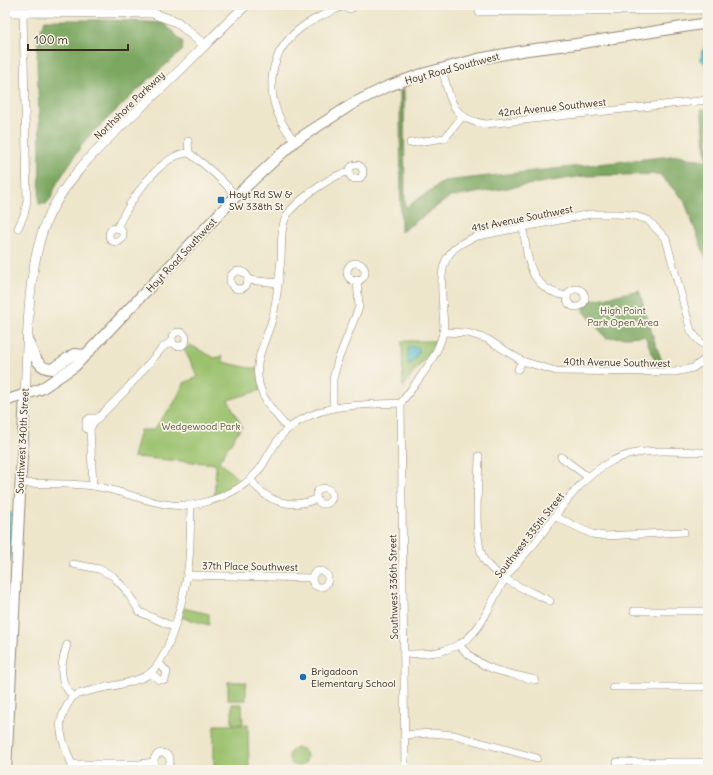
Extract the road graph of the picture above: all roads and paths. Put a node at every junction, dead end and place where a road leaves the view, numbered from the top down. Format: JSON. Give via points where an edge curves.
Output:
{"nodes":[{"id":1,"x":246,"y":5,"type":"edge"},
{"id":2,"x":355,"y":5,"type":"edge"},
{"id":3,"x":343,"y":6,"type":"edge"},
{"id":4,"x":479,"y":8,"type":"edge"},
{"id":5,"x":643,"y":8,"type":"edge"},
{"id":6,"x":573,"y":9,"type":"edge"},
{"id":7,"x":708,"y":10,"type":"edge"},
{"id":8,"x":5,"y":12,"type":"edge"},
{"id":9,"x":23,"y":12,"type":"junction"},
{"id":10,"x":708,"y":23,"type":"edge"},
{"id":11,"x":204,"y":45,"type":"junction"},
{"id":12,"x":442,"y":69,"type":"junction"},
{"id":13,"x":708,"y":100,"type":"edge"},
{"id":14,"x":462,"y":117,"type":"junction"},
{"id":15,"x":188,"y":141,"type":"dead end"},
{"id":16,"x":295,"y":141,"type":"junction"},
{"id":17,"x":410,"y":143,"type":"dead end"},
{"id":18,"x":189,"y":153,"type":"junction"},
{"id":19,"x":349,"y":172,"type":"dead end"},
{"id":20,"x":236,"y":196,"type":"junction"},
{"id":21,"x":18,"y":228,"type":"dead end"},
{"id":22,"x":117,"y":228,"type":"dead end"},
{"id":23,"x":523,"y":228,"type":"junction"},
{"id":24,"x":42,"y":232,"type":"joint"},
{"id":25,"x":248,"y":280,"type":"dead end"},
{"id":26,"x":357,"y":280,"type":"dead end"},
{"id":27,"x":278,"y":283,"type":"junction"},
{"id":28,"x":567,"y":296,"type":"dead end"},
{"id":29,"x":444,"y":332,"type":"junction"},
{"id":30,"x":28,"y":341,"type":"junction"},
{"id":31,"x":172,"y":341,"type":"dead end"},
{"id":32,"x":708,"y":348,"type":"edge"},
{"id":33,"x":86,"y":355,"type":"junction"},
{"id":34,"x":708,"y":357,"type":"edge"},
{"id":35,"x":522,"y":362,"type":"junction"},
{"id":36,"x":518,"y":369,"type":"dead end"},
{"id":37,"x":25,"y":396,"type":"junction"},
{"id":38,"x":5,"y":401,"type":"edge"},
{"id":39,"x":401,"y":403,"type":"junction"},
{"id":40,"x":333,"y":407,"type":"junction"},
{"id":41,"x":288,"y":429,"type":"junction"},
{"id":42,"x":708,"y":452,"type":"edge"},
{"id":43,"x":479,"y":456,"type":"dead end"},
{"id":44,"x":561,"y":457,"type":"dead end"},
{"id":45,"x":588,"y":476,"type":"junction"},
{"id":46,"x":251,"y":480,"type":"junction"},
{"id":47,"x":20,"y":483,"type":"junction"},
{"id":48,"x":93,"y":486,"type":"junction"},
{"id":49,"x":317,"y":498,"type":"dead end"},
{"id":50,"x":191,"y":506,"type":"junction"},
{"id":51,"x":556,"y":517,"type":"junction"},
{"id":52,"x":684,"y":532,"type":"dead end"},
{"id":53,"x":73,"y":564,"type":"dead end"},
{"id":54,"x":187,"y":575,"type":"junction"},
{"id":55,"x":312,"y":578,"type":"dead end"},
{"id":56,"x":505,"y":578,"type":"junction"},
{"id":57,"x":550,"y":601,"type":"dead end"},
{"id":58,"x":634,"y":611,"type":"dead end"},
{"id":59,"x":708,"y":611,"type":"edge"},
{"id":60,"x":10,"y":613,"type":"edge"},
{"id":61,"x":174,"y":627,"type":"junction"},
{"id":62,"x":67,"y":645,"type":"dead end"},
{"id":63,"x":459,"y":645,"type":"junction"},
{"id":64,"x":404,"y":654,"type":"junction"},
{"id":65,"x":8,"y":664,"type":"edge"},
{"id":66,"x":156,"y":668,"type":"junction"},
{"id":67,"x":535,"y":680,"type":"dead end"},
{"id":68,"x":613,"y":687,"type":"dead end"},
{"id":69,"x":708,"y":687,"type":"edge"},
{"id":70,"x":73,"y":696,"type":"junction"},
{"id":71,"x":405,"y":735,"type":"junction"},
{"id":72,"x":537,"y":758,"type":"dead end"},
{"id":73,"x":154,"y":762,"type":"dead end"},
{"id":74,"x":617,"y":762,"type":"dead end"},
{"id":75,"x":708,"y":762,"type":"edge"},
{"id":76,"x":73,"y":767,"type":"edge"},
{"id":77,"x":6,"y":770,"type":"edge"},
{"id":78,"x":405,"y":770,"type":"edge"}],
"edges":[{"from":1,"to":11,"type":"street","name":"Northshore Parkway"},
{"from":2,"to":3,"type":"street","via":[[350,9]]},
{"from":3,"to":16,"type":"street","via":[[303,26],[291,36],[273,66],[271,84],[275,109],[285,129]]},
{"from":4,"to":6,"type":"street"},
{"from":5,"to":6,"type":"street"},
{"from":5,"to":7,"type":"street"},
{"from":8,"to":9,"type":"street"},
{"from":9,"to":11,"type":"street","via":[[152,13],[177,22]]},
{"from":9,"to":21,"type":"street","via":[[27,201]]},
{"from":10,"to":12,"type":"main road","name":"Hoyt Road Southwest","via":[[527,50]]},
{"from":11,"to":24,"type":"street","name":"Northshore Parkway","via":[[73,176],[60,193]]},
{"from":12,"to":14,"type":"street","via":[[450,100]]},
{"from":12,"to":16,"type":"main road","name":"Hoyt Road Southwest","via":[[386,87],[354,103]]},
{"from":13,"to":14,"type":"street","name":"42nd Avenue Southwest","via":[[486,124]]},
{"from":14,"to":17,"type":"street","via":[[445,138]]},
{"from":15,"to":18,"type":"street"},
{"from":16,"to":20,"type":"main road","name":"Hoyt Road Southwest"},
{"from":18,"to":20,"type":"street","via":[[224,181]]},
{"from":18,"to":22,"type":"street","via":[[177,155],[160,167],[127,209]]},
{"from":19,"to":27,"type":"street","via":[[324,184],[288,214],[283,227]]},
{"from":20,"to":33,"type":"main road","name":"Hoyt Road Southwest"},
{"from":23,"to":28,"type":"street","via":[[527,258],[532,272],[548,290]]},
{"from":23,"to":29,"type":"street","name":"41st Avenue Southwest","via":[[462,241],[444,261],[441,278]]},
{"from":23,"to":32,"type":"street","name":"41st Avenue Southwest","via":[[592,214],[632,215],[648,220],[666,239],[691,331]]},
{"from":24,"to":30,"type":"street","name":"Southwest 340th Street","via":[[34,268]]},
{"from":25,"to":27,"type":"street"},
{"from":26,"to":40,"type":"street","via":[[359,307],[332,379]]},
{"from":27,"to":41,"type":"street","via":[[273,316],[260,352],[257,376],[266,401]]},
{"from":29,"to":35,"type":"street","name":"40th Avenue Southwest","via":[[468,333],[487,339]]},
{"from":29,"to":39,"type":"street","via":[[427,367]]},
{"from":30,"to":33,"type":"main road","via":[[37,362],[48,369],[74,354]]},
{"from":30,"to":37,"type":"street","name":"Southwest 340th Street"},
{"from":31,"to":48,"type":"street","via":[[163,347],[125,391],[96,418],[90,432]]},
{"from":33,"to":37,"type":"main road","name":"Hoyt Road Southwest","via":[[60,377]]},
{"from":34,"to":35,"type":"street","name":"40th Avenue Southwest","via":[[689,370],[670,373],[572,372],[540,368]]},
{"from":35,"to":36,"type":"street"},
{"from":37,"to":38,"type":"main road","name":"Hoyt Road Southwest"},
{"from":37,"to":47,"type":"main road","name":"Southwest 340th Street"},
{"from":39,"to":40,"type":"street"},
{"from":39,"to":64,"type":"street","name":"Southwest 336th Street"},
{"from":40,"to":41,"type":"street"},
{"from":41,"to":46,"type":"street"},
{"from":42,"to":45,"type":"street","via":[[644,452],[628,455],[612,461]]},
{"from":43,"to":56,"type":"street","via":[[480,553],[487,564]]},
{"from":44,"to":45,"type":"street"},
{"from":45,"to":51,"type":"street","name":"Southwest 335th Street"},
{"from":46,"to":49,"type":"street","via":[[259,492],[275,501],[295,503]]},
{"from":46,"to":50,"type":"street","via":[[222,497]]},
{"from":47,"to":48,"type":"street"},
{"from":47,"to":60,"type":"main road","name":"Southwest 340th Street"},
{"from":48,"to":50,"type":"street","via":[[157,504]]},
{"from":50,"to":54,"type":"street"},
{"from":51,"to":52,"type":"street","via":[[580,530],[605,536]]},
{"from":51,"to":56,"type":"street","name":"Southwest 335th Street"},
{"from":53,"to":61,"type":"street","via":[[99,569],[113,576],[140,612]]},
{"from":54,"to":55,"type":"street","name":"37th Place Southwest"},
{"from":54,"to":61,"type":"street"},
{"from":56,"to":57,"type":"street"},
{"from":56,"to":63,"type":"street","name":"Southwest 335th Street","via":[[484,616],[472,633]]},
{"from":58,"to":59,"type":"street"},
{"from":60,"to":65,"type":"main road","name":"Southwest 340th Street"},
{"from":61,"to":66,"type":"street","via":[[164,658]]},
{"from":62,"to":70,"type":"street","via":[[62,660],[62,673],[64,686]]},
{"from":63,"to":64,"type":"street","via":[[434,654]]},
{"from":63,"to":67,"type":"street","via":[[470,658],[488,669]]},
{"from":64,"to":71,"type":"street","name":"Southwest 336th Street"},
{"from":65,"to":77,"type":"main road","name":"Southwest 340th Street"},
{"from":66,"to":66,"type":"street","via":[[159,680],[166,679],[167,672]]},
{"from":66,"to":70,"type":"street","via":[[134,681]]},
{"from":68,"to":69,"type":"street"},
{"from":70,"to":76,"type":"street","via":[[64,710],[60,727],[62,741]]},
{"from":71,"to":72,"type":"street","via":[[454,735]]},
{"from":71,"to":78,"type":"street","name":"Southwest 336th Street"},
{"from":73,"to":76,"type":"street"},
{"from":74,"to":75,"type":"street"}]}
